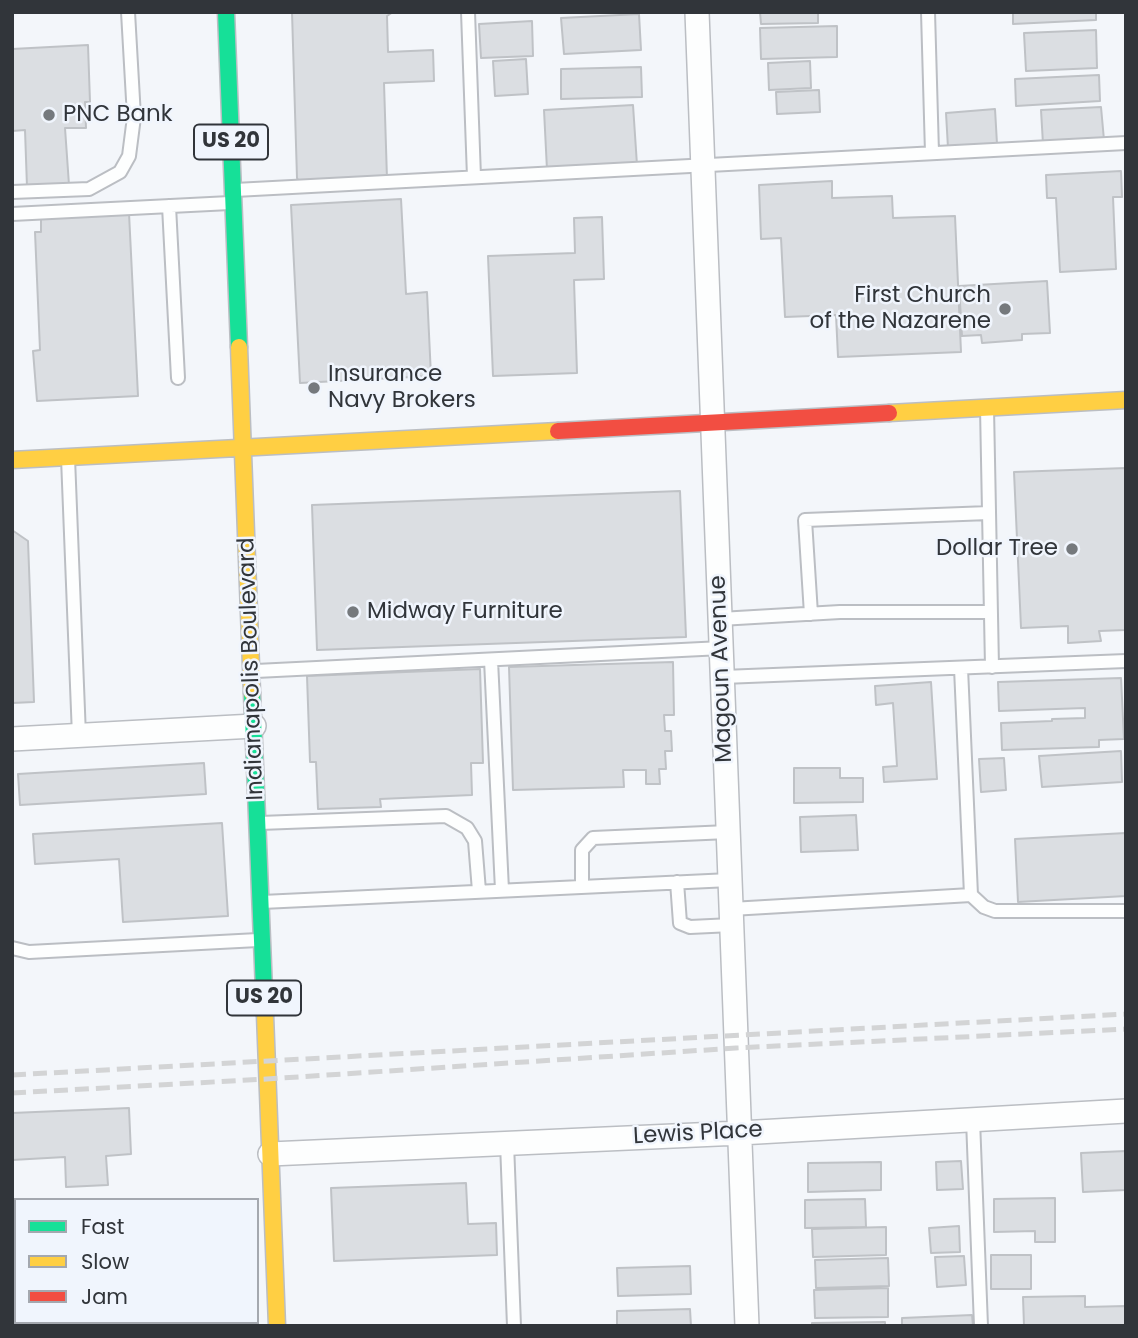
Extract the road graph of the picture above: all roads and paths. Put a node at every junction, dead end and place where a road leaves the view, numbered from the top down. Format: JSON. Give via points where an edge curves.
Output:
{"nodes":[{"id":1,"x":128,"y":12,"type":"edge"},
{"id":2,"x":226,"y":12,"type":"edge"},
{"id":3,"x":468,"y":12,"type":"edge"},
{"id":4,"x":698,"y":12,"type":"edge"},
{"id":5,"x":928,"y":12,"type":"edge"},
{"id":6,"x":1126,"y":143,"type":"edge"},
{"id":7,"x":932,"y":153,"type":"junction"},
{"id":8,"x":703,"y":166,"type":"junction"},
{"id":9,"x":474,"y":177,"type":"junction"},
{"id":10,"x":12,"y":192,"type":"edge"},
{"id":11,"x":234,"y":196,"type":"junction"},
{"id":12,"x":169,"y":206,"type":"junction"},
{"id":13,"x":12,"y":214,"type":"edge"},
{"id":14,"x":178,"y":378,"type":"dead end"},
{"id":15,"x":1126,"y":400,"type":"edge"},
{"id":16,"x":986,"y":408,"type":"junction"},
{"id":17,"x":713,"y":423,"type":"junction"},
{"id":18,"x":243,"y":447,"type":"junction"},
{"id":19,"x":68,"y":457,"type":"junction"},
{"id":20,"x":12,"y":460,"type":"edge"},
{"id":21,"x":989,"y":513,"type":"junction"},
{"id":22,"x":990,"y":612,"type":"junction"},
{"id":23,"x":811,"y":614,"type":"junction"},
{"id":24,"x":720,"y":619,"type":"junction"},
{"id":25,"x":722,"y":648,"type":"junction"},
{"id":26,"x":491,"y":660,"type":"junction"},
{"id":27,"x":1126,"y":662,"type":"edge"},
{"id":28,"x":992,"y":667,"type":"junction"},
{"id":29,"x":961,"y":668,"type":"junction"},
{"id":30,"x":252,"y":671,"type":"junction"},
{"id":31,"x":723,"y":677,"type":"junction"},
{"id":32,"x":254,"y":726,"type":"junction"},
{"id":33,"x":79,"y":736,"type":"junction"},
{"id":34,"x":12,"y":739,"type":"edge"},
{"id":35,"x":258,"y":823,"type":"junction"},
{"id":36,"x":728,"y":832,"type":"junction"},
{"id":37,"x":730,"y":880,"type":"junction"},
{"id":38,"x":677,"y":882,"type":"junction"},
{"id":39,"x":582,"y":886,"type":"junction"},
{"id":40,"x":502,"y":890,"type":"junction"},
{"id":41,"x":478,"y":891,"type":"junction"},
{"id":42,"x":971,"y":895,"type":"junction"},
{"id":43,"x":261,"y":902,"type":"junction"},
{"id":44,"x":1126,"y":911,"type":"edge"},
{"id":45,"x":732,"y":917,"type":"junction"},
{"id":46,"x":262,"y":940,"type":"junction"},
{"id":47,"x":12,"y":948,"type":"edge"},
{"id":48,"x":1126,"y":1111,"type":"edge"},
{"id":49,"x":973,"y":1120,"type":"junction"},
{"id":50,"x":740,"y":1133,"type":"junction"},
{"id":51,"x":507,"y":1143,"type":"junction"},
{"id":52,"x":270,"y":1154,"type":"junction"},
{"id":53,"x":277,"y":1326,"type":"edge"},
{"id":54,"x":514,"y":1326,"type":"edge"},
{"id":55,"x":747,"y":1326,"type":"edge"},
{"id":56,"x":981,"y":1326,"type":"edge"}],
"edges":[{"from":1,"to":10,"type":"lane","via":[[134,117],[129,156],[120,172],[89,189]]},
{"from":2,"to":11,"type":"main road","name":"Indianapolis Boulevard","number":"US 20"},
{"from":3,"to":9,"type":"lane"},
{"from":4,"to":8,"type":"street","name":"Magoun Avenue"},
{"from":5,"to":7,"type":"lane"},
{"from":6,"to":7,"type":"lane"},
{"from":7,"to":8,"type":"lane"},
{"from":8,"to":9,"type":"lane"},
{"from":8,"to":17,"type":"street","name":"Magoun Avenue"},
{"from":9,"to":11,"type":"lane"},
{"from":11,"to":12,"type":"lane"},
{"from":11,"to":18,"type":"main road","name":"Indianapolis Boulevard","number":"US 20"},
{"from":12,"to":13,"type":"lane"},
{"from":12,"to":14,"type":"lane"},
{"from":15,"to":16,"type":"main road"},
{"from":16,"to":17,"type":"main road"},
{"from":16,"to":21,"type":"lane"},
{"from":17,"to":18,"type":"main road"},
{"from":17,"to":24,"type":"street","name":"Magoun Avenue"},
{"from":18,"to":19,"type":"main road"},
{"from":18,"to":30,"type":"main road","name":"Indianapolis Boulevard","number":"US 20"},
{"from":19,"to":20,"type":"main road"},
{"from":19,"to":33,"type":"lane"},
{"from":21,"to":22,"type":"lane"},
{"from":21,"to":23,"type":"lane","via":[[805,520]]},
{"from":22,"to":23,"type":"lane"},
{"from":22,"to":28,"type":"lane"},
{"from":23,"to":24,"type":"lane"},
{"from":24,"to":25,"type":"street","name":"Magoun Avenue"},
{"from":25,"to":26,"type":"lane"},
{"from":25,"to":31,"type":"street","name":"Magoun Avenue"},
{"from":26,"to":30,"type":"lane"},
{"from":26,"to":40,"type":"lane"},
{"from":27,"to":28,"type":"lane"},
{"from":28,"to":29,"type":"lane"},
{"from":29,"to":31,"type":"lane"},
{"from":29,"to":42,"type":"lane"},
{"from":30,"to":32,"type":"main road","name":"Indianapolis Boulevard","number":"US 20"},
{"from":31,"to":36,"type":"street","name":"Magoun Avenue"},
{"from":32,"to":33,"type":"street"},
{"from":32,"to":35,"type":"main road","name":"Indianapolis Boulevard","number":"US 20"},
{"from":33,"to":34,"type":"street"},
{"from":35,"to":41,"type":"lane","via":[[446,816],[467,828],[475,841]]},
{"from":35,"to":43,"type":"main road","name":"Indianapolis Boulevard","number":"US 20"},
{"from":36,"to":37,"type":"street","name":"Magoun Avenue"},
{"from":36,"to":39,"type":"lane","via":[[593,838],[582,850]]},
{"from":37,"to":38,"type":"lane"},
{"from":37,"to":45,"type":"street","name":"Magoun Avenue"},
{"from":38,"to":39,"type":"lane"},
{"from":38,"to":45,"type":"lane","via":[[680,923],[691,927]]},
{"from":39,"to":40,"type":"lane"},
{"from":40,"to":41,"type":"lane"},
{"from":41,"to":43,"type":"lane"},
{"from":42,"to":44,"type":"lane","via":[[995,911]]},
{"from":42,"to":45,"type":"lane"},
{"from":43,"to":46,"type":"main road","name":"Indianapolis Boulevard","number":"US 20"},
{"from":45,"to":50,"type":"street","name":"Magoun Avenue"},
{"from":46,"to":47,"type":"lane","via":[[29,953]]},
{"from":46,"to":52,"type":"main road","name":"Indianapolis Boulevard","number":"US 20"},
{"from":48,"to":49,"type":"street","name":"Lewis Place"},
{"from":49,"to":50,"type":"street","name":"Lewis Place"},
{"from":49,"to":56,"type":"lane"},
{"from":50,"to":51,"type":"street","name":"Lewis Place"},
{"from":50,"to":55,"type":"street","name":"Magoun Avenue"},
{"from":51,"to":52,"type":"street","name":"Lewis Place"},
{"from":51,"to":54,"type":"lane"},
{"from":52,"to":53,"type":"main road","name":"Indianapolis Boulevard","number":"US 20"}]}
